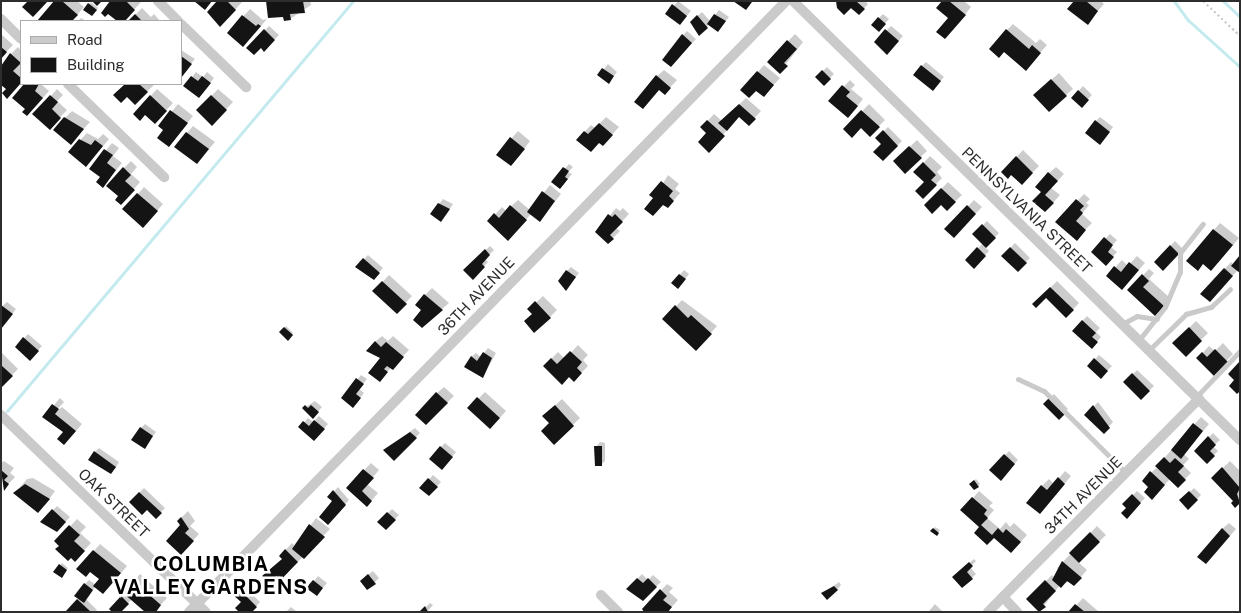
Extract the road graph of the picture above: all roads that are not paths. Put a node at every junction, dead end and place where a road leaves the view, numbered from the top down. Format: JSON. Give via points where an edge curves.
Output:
{"nodes":[{"id":1,"x":158,"y":1,"type":"edge"},
{"id":2,"x":786,"y":1,"type":"edge"},
{"id":3,"x":793,"y":1,"type":"edge"},
{"id":4,"x":1,"y":19,"type":"edge"},
{"id":5,"x":177,"y":20,"type":"edge"},
{"id":6,"x":182,"y":25,"type":"edge"},
{"id":7,"x":20,"y":38,"type":"edge"},
{"id":8,"x":69,"y":85,"type":"edge"},
{"id":9,"x":246,"y":87,"type":"dead end"},
{"id":10,"x":164,"y":177,"type":"dead end"},
{"id":11,"x":1203,"y":224,"type":"dead end"},
{"id":12,"x":1230,"y":289,"type":"dead end"},
{"id":13,"x":1157,"y":319,"type":"junction"},
{"id":14,"x":1122,"y":324,"type":"junction"},
{"id":15,"x":1139,"y":340,"type":"junction"},
{"id":16,"x":1149,"y":350,"type":"junction"},
{"id":17,"x":1240,"y":351,"type":"edge"},
{"id":18,"x":1018,"y":379,"type":"dead end"},
{"id":19,"x":1198,"y":398,"type":"junction"},
{"id":20,"x":1,"y":415,"type":"edge"},
{"id":21,"x":1240,"y":440,"type":"edge"},
{"id":22,"x":1126,"y":473,"type":"junction"},
{"id":23,"x":601,"y":595,"type":"dead end"},
{"id":24,"x":1003,"y":597,"type":"junction"},
{"id":25,"x":197,"y":603,"type":"junction"},
{"id":26,"x":188,"y":612,"type":"edge"},
{"id":27,"x":206,"y":612,"type":"edge"},
{"id":28,"x":618,"y":612,"type":"edge"},
{"id":29,"x":988,"y":612,"type":"edge"},
{"id":30,"x":1017,"y":612,"type":"edge"}],
"edges":[{"from":1,"to":5,"type":"street"},
{"from":2,"to":25,"type":"street","name":"36TH AVENUE"},
{"from":3,"to":14,"type":"street","name":"PENNSYLVANIA STREET"},
{"from":4,"to":7,"type":"street"},
{"from":6,"to":9,"type":"street"},
{"from":8,"to":10,"type":"street"},
{"from":11,"to":13,"type":"lane","via":[[1184,245],[1179,256],[1180,272]]},
{"from":12,"to":16,"type":"lane","via":[[1211,307],[1186,314]]},
{"from":13,"to":14,"type":"lane","via":[[1137,316]]},
{"from":13,"to":15,"type":"lane"},
{"from":14,"to":15,"type":"street","name":"PENNSYLVANIA STREET"},
{"from":15,"to":16,"type":"street","name":"PENNSYLVANIA STREET"},
{"from":16,"to":19,"type":"street","name":"PENNSYLVANIA STREET"},
{"from":17,"to":19,"type":"lane"},
{"from":18,"to":22,"type":"lane","via":[[1044,391]]},
{"from":19,"to":21,"type":"street","name":"PENNSYLVANIA STREET"},
{"from":19,"to":22,"type":"street","name":"34TH AVENUE"},
{"from":20,"to":25,"type":"street","name":"OAK STREET"},
{"from":22,"to":24,"type":"street","name":"34TH AVENUE"},
{"from":23,"to":28,"type":"street"},
{"from":24,"to":29,"type":"street","name":"34TH AVENUE"},
{"from":24,"to":30,"type":"street"},
{"from":25,"to":26,"type":"street","name":"36TH AVENUE"},
{"from":25,"to":27,"type":"street","name":"OAK STREET"}]}
